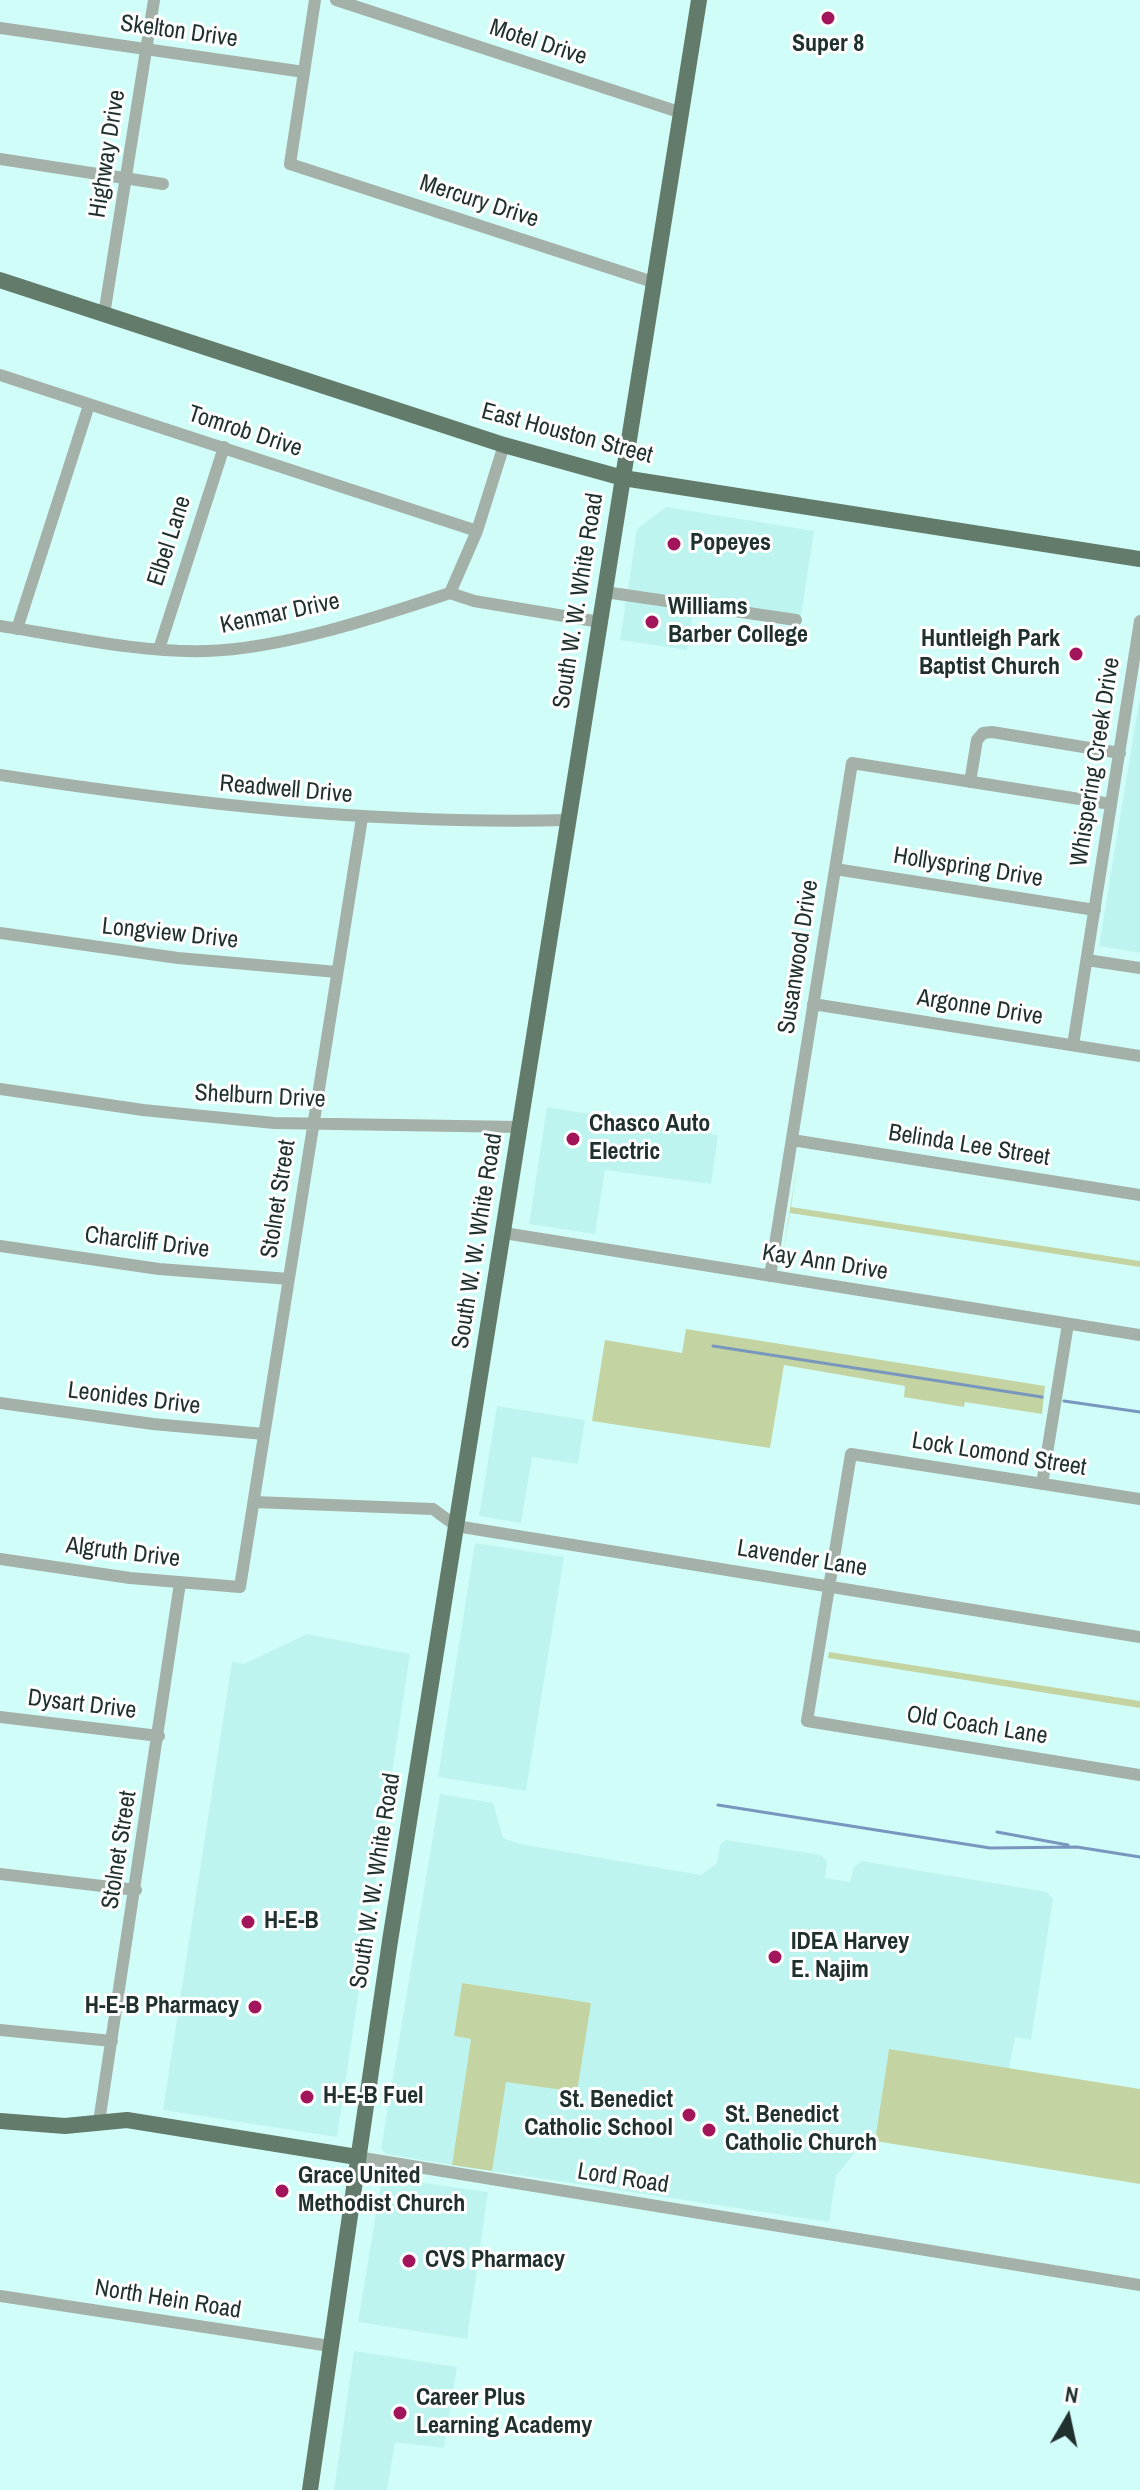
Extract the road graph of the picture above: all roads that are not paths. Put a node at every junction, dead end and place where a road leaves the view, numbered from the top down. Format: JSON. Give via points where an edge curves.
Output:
{"nodes":[{"id":1,"x":154,"y":0,"type":"edge"},
{"id":2,"x":315,"y":0,"type":"edge"},
{"id":3,"x":336,"y":0,"type":"edge"},
{"id":4,"x":699,"y":0,"type":"edge"},
{"id":5,"x":0,"y":28,"type":"edge"},
{"id":6,"x":147,"y":49,"type":"junction"},
{"id":7,"x":304,"y":72,"type":"junction"},
{"id":8,"x":682,"y":113,"type":"junction"},
{"id":9,"x":0,"y":159,"type":"edge"},
{"id":10,"x":126,"y":178,"type":"junction"},
{"id":11,"x":163,"y":184,"type":"dead end"},
{"id":12,"x":0,"y":280,"type":"edge"},
{"id":13,"x":653,"y":282,"type":"junction"},
{"id":14,"x":104,"y":315,"type":"junction"},
{"id":15,"x":0,"y":375,"type":"edge"},
{"id":16,"x":89,"y":405,"type":"junction"},
{"id":17,"x":504,"y":445,"type":"junction"},
{"id":18,"x":224,"y":447,"type":"junction"},
{"id":19,"x":623,"y":478,"type":"junction"},
{"id":20,"x":477,"y":531,"type":"junction"},
{"id":21,"x":1140,"y":559,"type":"edge"},
{"id":22,"x":605,"y":592,"type":"junction"},
{"id":23,"x":450,"y":593,"type":"junction"},
{"id":24,"x":796,"y":620,"type":"dead end"},
{"id":25,"x":1140,"y":621,"type":"edge"},
{"id":26,"x":600,"y":622,"type":"junction"},
{"id":27,"x":0,"y":626,"type":"edge"},
{"id":28,"x":17,"y":629,"type":"junction"},
{"id":29,"x":159,"y":649,"type":"junction"},
{"id":30,"x":1120,"y":753,"type":"junction"},
{"id":31,"x":0,"y":775,"type":"edge"},
{"id":32,"x":970,"y":782,"type":"junction"},
{"id":33,"x":1111,"y":804,"type":"junction"},
{"id":34,"x":362,"y":818,"type":"junction"},
{"id":35,"x":570,"y":820,"type":"junction"},
{"id":36,"x":835,"y":869,"type":"junction"},
{"id":37,"x":1095,"y":910,"type":"junction"},
{"id":38,"x":0,"y":933,"type":"edge"},
{"id":39,"x":1087,"y":960,"type":"junction"},
{"id":40,"x":1140,"y":968,"type":"edge"},
{"id":41,"x":337,"y":972,"type":"junction"},
{"id":42,"x":813,"y":1004,"type":"junction"},
{"id":43,"x":1073,"y":1045,"type":"junction"},
{"id":44,"x":1140,"y":1056,"type":"edge"},
{"id":45,"x":0,"y":1089,"type":"edge"},
{"id":46,"x":314,"y":1124,"type":"junction"},
{"id":47,"x":520,"y":1127,"type":"junction"},
{"id":48,"x":792,"y":1140,"type":"junction"},
{"id":49,"x":1140,"y":1195,"type":"edge"},
{"id":50,"x":504,"y":1233,"type":"junction"},
{"id":51,"x":0,"y":1246,"type":"edge"},
{"id":52,"x":770,"y":1276,"type":"junction"},
{"id":53,"x":289,"y":1279,"type":"junction"},
{"id":54,"x":1068,"y":1324,"type":"junction"},
{"id":55,"x":1140,"y":1335,"type":"edge"},
{"id":56,"x":0,"y":1403,"type":"edge"},
{"id":57,"x":264,"y":1434,"type":"junction"},
{"id":58,"x":1042,"y":1484,"type":"junction"},
{"id":59,"x":1140,"y":1499,"type":"edge"},
{"id":60,"x":254,"y":1502,"type":"junction"},
{"id":61,"x":456,"y":1526,"type":"junction"},
{"id":62,"x":0,"y":1559,"type":"edge"},
{"id":63,"x":180,"y":1583,"type":"junction"},
{"id":64,"x":829,"y":1586,"type":"junction"},
{"id":65,"x":240,"y":1587,"type":"joint"},
{"id":66,"x":1140,"y":1637,"type":"edge"},
{"id":67,"x":0,"y":1717,"type":"edge"},
{"id":68,"x":159,"y":1736,"type":"junction"},
{"id":69,"x":1140,"y":1775,"type":"edge"},
{"id":70,"x":0,"y":1874,"type":"edge"},
{"id":71,"x":136,"y":1890,"type":"junction"},
{"id":72,"x":0,"y":2030,"type":"edge"},
{"id":73,"x":112,"y":2041,"type":"junction"},
{"id":74,"x":0,"y":2121,"type":"edge"},
{"id":75,"x":99,"y":2122,"type":"junction"},
{"id":76,"x":357,"y":2157,"type":"junction"},
{"id":77,"x":1140,"y":2285,"type":"edge"},
{"id":78,"x":0,"y":2296,"type":"edge"},
{"id":79,"x":330,"y":2346,"type":"junction"},
{"id":80,"x":310,"y":2490,"type":"edge"}],
"edges":[{"from":1,"to":6,"type":"street","name":"Highway Drive"},
{"from":2,"to":7,"type":"street"},
{"from":3,"to":8,"type":"street","name":"Motel Drive"},
{"from":4,"to":8,"type":"main road","name":"South W. W. White Road"},
{"from":5,"to":6,"type":"street","name":"Skelton Drive"},
{"from":6,"to":7,"type":"street","name":"Skelton Drive"},
{"from":6,"to":10,"type":"street","name":"Highway Drive"},
{"from":7,"to":13,"type":"street","name":"Mercury Drive","via":[[290,164]]},
{"from":8,"to":13,"type":"main road","name":"South W. W. White Road"},
{"from":9,"to":10,"type":"street"},
{"from":10,"to":11,"type":"street"},
{"from":10,"to":14,"type":"street","name":"Highway Drive"},
{"from":12,"to":14,"type":"main road","name":"East Houston Street"},
{"from":13,"to":19,"type":"main road","name":"South W. W. White Road"},
{"from":14,"to":17,"type":"main road","name":"East Houston Street"},
{"from":15,"to":16,"type":"street","name":"Tomrob Drive"},
{"from":16,"to":18,"type":"street","name":"Tomrob Drive"},
{"from":16,"to":28,"type":"street"},
{"from":17,"to":19,"type":"main road","name":"East Houston Street"},
{"from":17,"to":20,"type":"street"},
{"from":18,"to":20,"type":"street","name":"Tomrob Drive"},
{"from":18,"to":29,"type":"street","name":"Elbel Lane"},
{"from":19,"to":21,"type":"main road","name":"East Houston Street"},
{"from":19,"to":22,"type":"main road","name":"South W. W. White Road"},
{"from":20,"to":23,"type":"street"},
{"from":22,"to":24,"type":"street"},
{"from":22,"to":26,"type":"main road","name":"South W. W. White Road"},
{"from":23,"to":26,"type":"street"},
{"from":23,"to":29,"type":"street","name":"Kenmar Drive","via":[[247,647]]},
{"from":25,"to":30,"type":"street","name":"Whispering Creek Drive"},
{"from":26,"to":35,"type":"main road","name":"South W. W. White Road"},
{"from":27,"to":28,"type":"street","name":"Kenmar Drive"},
{"from":28,"to":29,"type":"street","name":"Kenmar Drive"},
{"from":30,"to":32,"type":"street","via":[[983,733],[977,740]]},
{"from":30,"to":33,"type":"street","name":"Whispering Creek Drive"},
{"from":31,"to":34,"type":"street","name":"Readwell Drive","via":[[207,806]]},
{"from":32,"to":33,"type":"street","name":"Susanwood Drive"},
{"from":32,"to":36,"type":"street","name":"Susanwood Drive","via":[[852,763]]},
{"from":33,"to":37,"type":"street","name":"Whispering Creek Drive"},
{"from":34,"to":35,"type":"street","name":"Readwell Drive"},
{"from":34,"to":41,"type":"street","name":"Stolnet Street"},
{"from":35,"to":47,"type":"main road","name":"South W. W. White Road"},
{"from":36,"to":37,"type":"street","name":"Hollyspring Drive"},
{"from":36,"to":42,"type":"street","name":"Susanwood Drive"},
{"from":37,"to":39,"type":"street","name":"Whispering Creek Drive"},
{"from":38,"to":41,"type":"street","name":"Longview Drive","via":[[178,958]]},
{"from":39,"to":40,"type":"street"},
{"from":39,"to":43,"type":"street"},
{"from":41,"to":46,"type":"street","name":"Stolnet Street"},
{"from":42,"to":43,"type":"street","name":"Argonne Drive"},
{"from":42,"to":48,"type":"street","name":"Susanwood Drive"},
{"from":43,"to":44,"type":"street","name":"Argonne Drive"},
{"from":45,"to":46,"type":"street","name":"Shelburn Drive","via":[[143,1110]]},
{"from":46,"to":47,"type":"street","name":"Shelburn Drive"},
{"from":46,"to":53,"type":"street","name":"Stolnet Street"},
{"from":47,"to":50,"type":"main road","name":"South W. W. White Road"},
{"from":48,"to":49,"type":"street","name":"Belinda Lee Street"},
{"from":48,"to":52,"type":"street","name":"Susanwood Drive"},
{"from":50,"to":52,"type":"street","name":"Kay Ann Drive"},
{"from":50,"to":61,"type":"main road","name":"South W. W. White Road"},
{"from":51,"to":53,"type":"street","name":"Charcliff Drive","via":[[159,1269]]},
{"from":52,"to":54,"type":"street","name":"Kay Ann Drive"},
{"from":53,"to":57,"type":"street","name":"Stolnet Street"},
{"from":54,"to":55,"type":"street","name":"Kay Ann Drive"},
{"from":54,"to":58,"type":"street"},
{"from":56,"to":57,"type":"street","name":"Leonides Drive"},
{"from":57,"to":60,"type":"street","name":"Stolnet Street"},
{"from":58,"to":59,"type":"street","name":"Lock Lomond Street"},
{"from":58,"to":64,"type":"street","name":"Lock Lomond Street","via":[[851,1454]]},
{"from":60,"to":61,"type":"street","via":[[433,1509]]},
{"from":60,"to":65,"type":"street","name":"Stolnet Street"},
{"from":61,"to":64,"type":"street","name":"Lavender Lane"},
{"from":61,"to":76,"type":"main road","name":"South W. W. White Road"},
{"from":62,"to":63,"type":"street","name":"Algruth Drive"},
{"from":63,"to":65,"type":"street","name":"Algruth Drive"},
{"from":63,"to":68,"type":"street","name":"Stolnet Street"},
{"from":64,"to":66,"type":"street","name":"Lavender Lane"},
{"from":64,"to":69,"type":"street","name":"Old Coach Lane","via":[[807,1721]]},
{"from":67,"to":68,"type":"street","name":"Dysart Drive"},
{"from":68,"to":71,"type":"street","name":"Stolnet Street"},
{"from":70,"to":71,"type":"street"},
{"from":71,"to":73,"type":"street","name":"Stolnet Street"},
{"from":72,"to":73,"type":"street"},
{"from":73,"to":75,"type":"street","name":"Stolnet Street"},
{"from":74,"to":75,"type":"main road","name":"Lord Road","via":[[65,2126]]},
{"from":75,"to":76,"type":"main road","name":"Lord Road","via":[[141,2122]]},
{"from":76,"to":77,"type":"street","name":"Lord Road"},
{"from":76,"to":79,"type":"main road","name":"South W. W. White Road"},
{"from":78,"to":79,"type":"street","name":"North Hein Road"},
{"from":79,"to":80,"type":"main road","name":"South W. W. White Road"}]}
